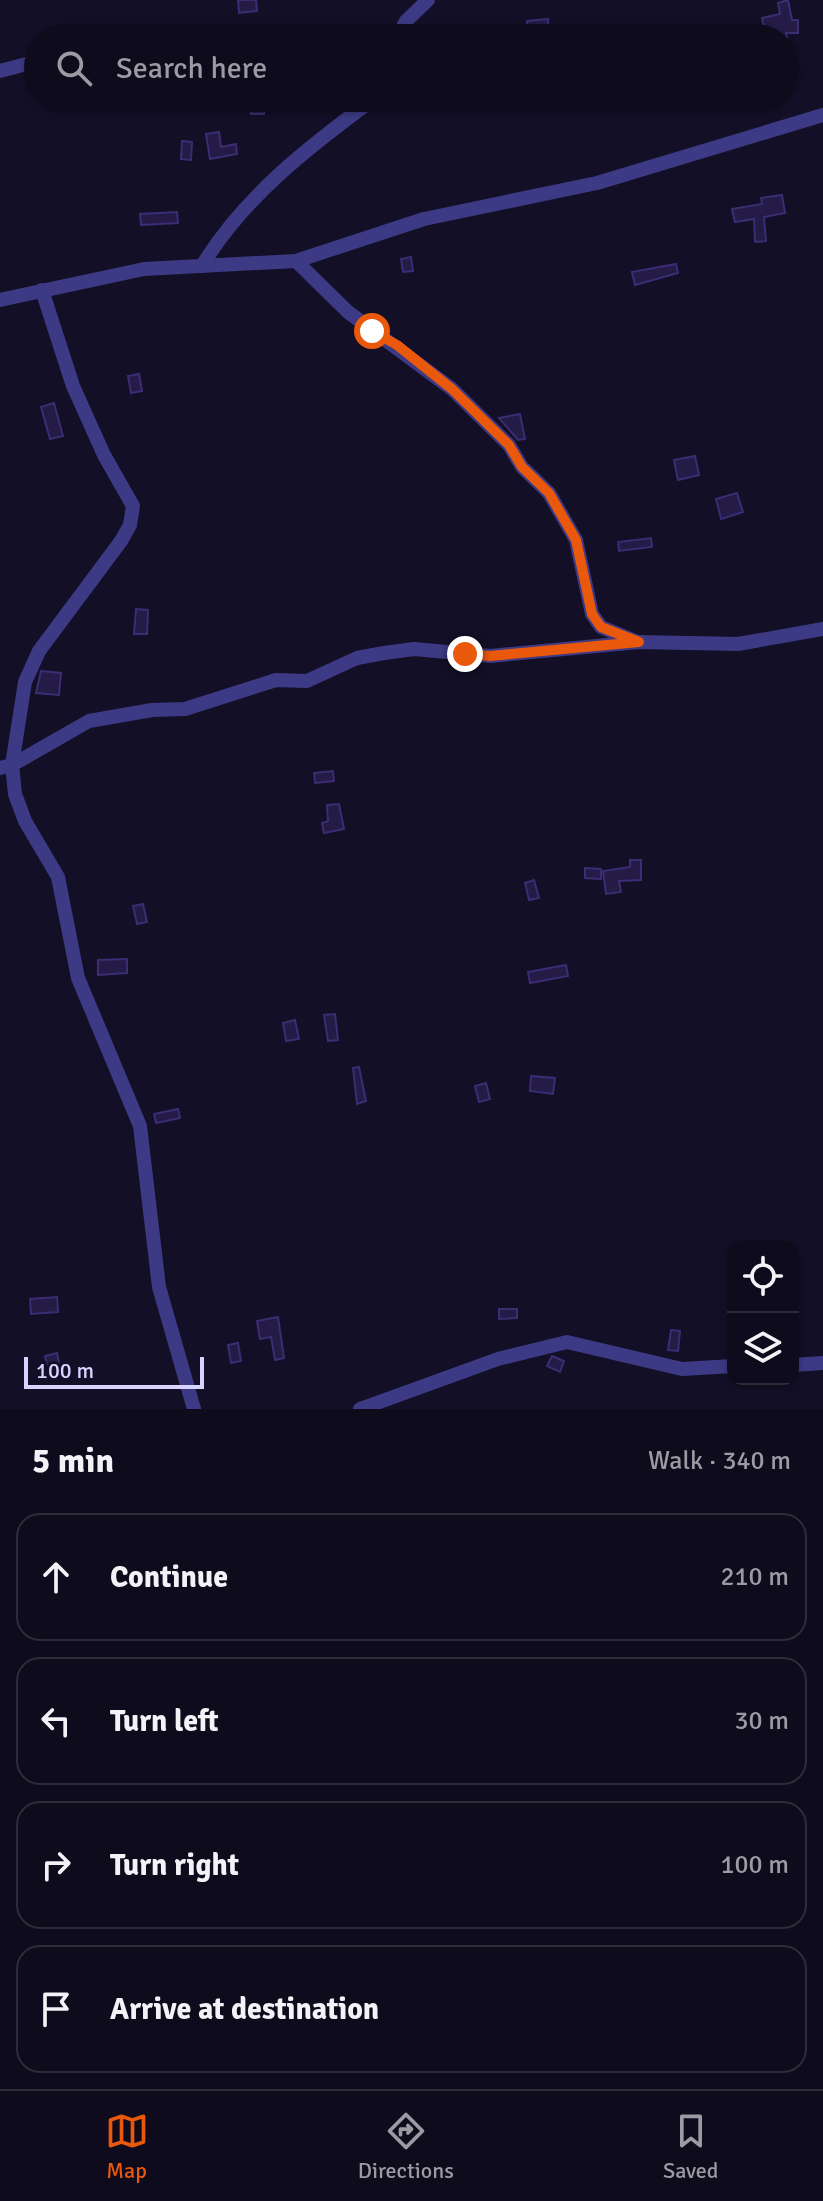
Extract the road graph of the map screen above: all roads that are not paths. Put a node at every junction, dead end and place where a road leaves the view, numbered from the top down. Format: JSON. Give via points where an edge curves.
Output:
{"nodes":[{"id":1,"x":428,"y":0,"type":"edge"},
{"id":2,"x":404,"y":24,"type":"edge"},
{"id":3,"x":24,"y":65,"type":"edge"},
{"id":4,"x":0,"y":71,"type":"edge"},
{"id":5,"x":357,"y":112,"type":"edge"},
{"id":6,"x":823,"y":115,"type":"edge"},
{"id":7,"x":296,"y":261,"type":"junction"},
{"id":8,"x":202,"y":266,"type":"junction"},
{"id":9,"x":42,"y":290,"type":"junction"},
{"id":10,"x":0,"y":300,"type":"edge"},
{"id":11,"x":823,"y":629,"type":"edge"},
{"id":12,"x":639,"y":642,"type":"junction"},
{"id":13,"x":6,"y":766,"type":"edge"},
{"id":14,"x":823,"y":1363,"type":"edge"},
{"id":15,"x":799,"y":1365,"type":"edge"},
{"id":16,"x":727,"y":1366,"type":"edge"},
{"id":17,"x":194,"y":1409,"type":"edge"},
{"id":18,"x":360,"y":1409,"type":"edge"}],
"edges":[{"from":1,"to":2,"type":"street"},
{"from":3,"to":4,"type":"street"},
{"from":5,"to":8,"type":"street","via":[[292,162],[236,218]]},
{"from":6,"to":7,"type":"street","via":[[597,183],[424,219]]},
{"from":7,"to":8,"type":"street"},
{"from":7,"to":12,"type":"street","via":[[348,312],[452,389],[509,445],[522,467],[549,493],[576,540],[592,614],[601,627]]},
{"from":8,"to":9,"type":"street","via":[[144,269]]},
{"from":9,"to":10,"type":"street"},
{"from":9,"to":13,"type":"street","via":[[73,386],[133,506],[121,541],[39,651],[25,682]]},
{"from":11,"to":12,"type":"street","via":[[738,644]]},
{"from":12,"to":13,"type":"street","via":[[490,656],[414,649],[357,658],[307,681],[276,680],[185,709],[89,721]]},
{"from":13,"to":17,"type":"street","via":[[25,821],[58,877],[78,978],[140,1126],[159,1287]]},
{"from":14,"to":15,"type":"street"},
{"from":16,"to":18,"type":"street","via":[[682,1369],[567,1342],[498,1359]]}]}
